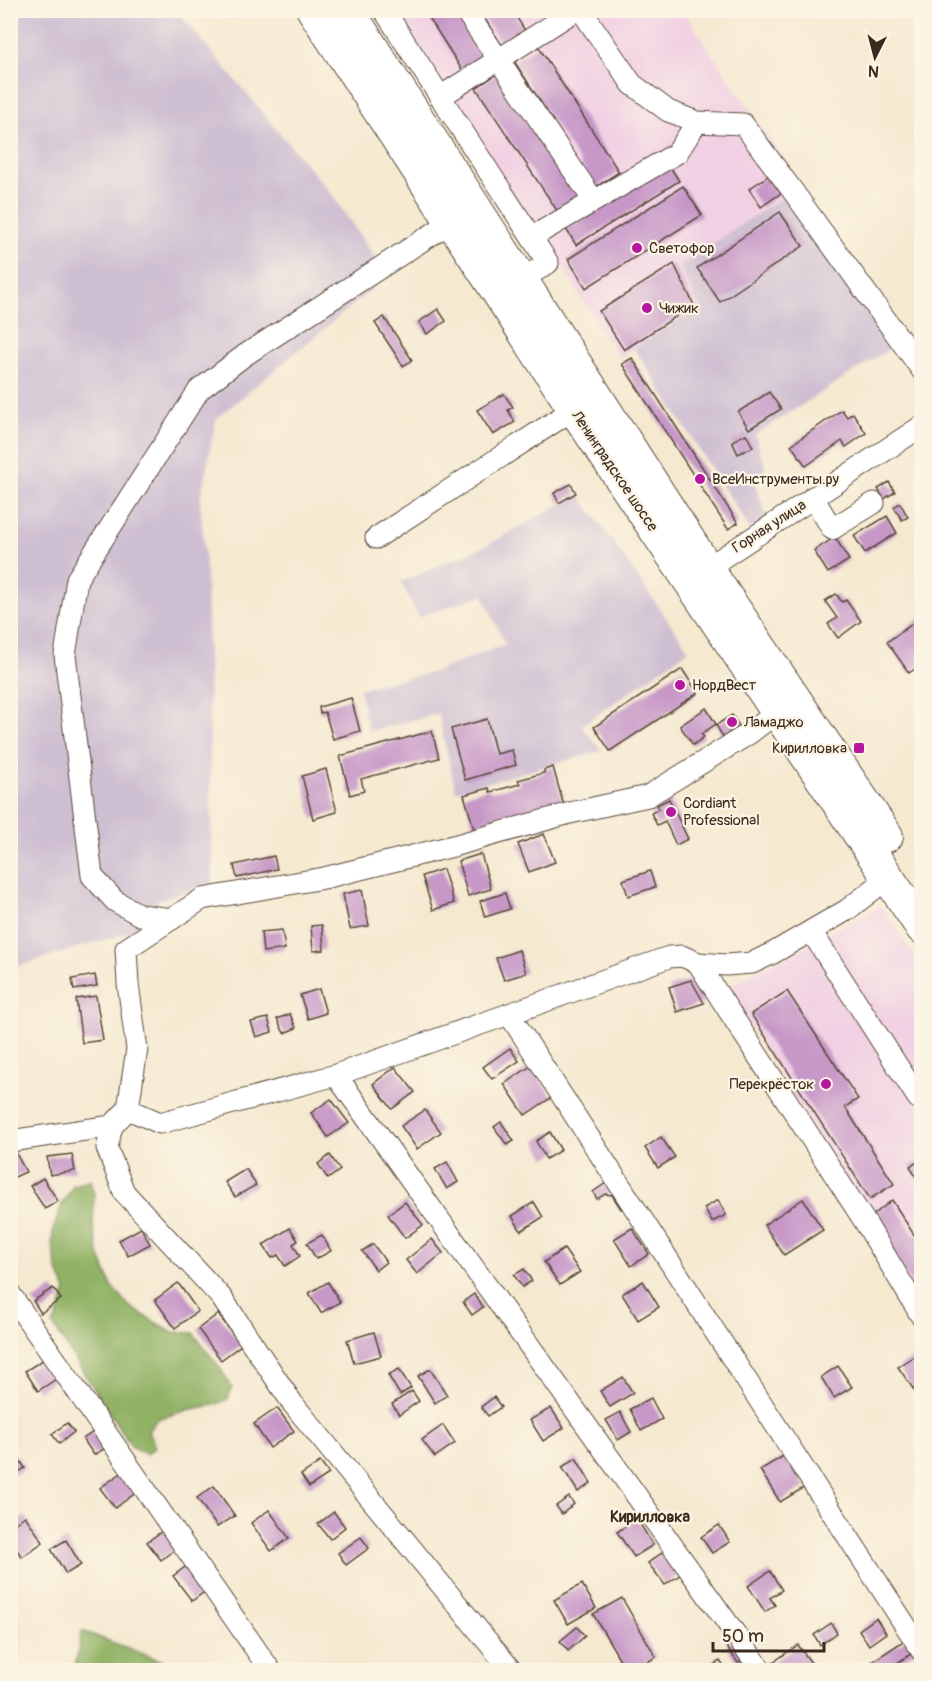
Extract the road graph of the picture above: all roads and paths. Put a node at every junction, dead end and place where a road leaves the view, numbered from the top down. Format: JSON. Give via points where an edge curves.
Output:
{"nodes":[{"id":1,"x":313,"y":10,"type":"edge"},
{"id":2,"x":348,"y":10,"type":"edge"},
{"id":3,"x":384,"y":10,"type":"edge"},
{"id":4,"x":465,"y":10,"type":"edge"},
{"id":5,"x":576,"y":10,"type":"edge"},
{"id":6,"x":581,"y":10,"type":"edge"},
{"id":7,"x":498,"y":60,"type":"junction"},
{"id":8,"x":440,"y":97,"type":"junction"},
{"id":9,"x":697,"y":122,"type":"junction"},
{"id":10,"x":594,"y":201,"type":"junction"},
{"id":11,"x":451,"y":222,"type":"junction"},
{"id":12,"x":532,"y":237,"type":"junction"},
{"id":13,"x":521,"y":280,"type":"junction"},
{"id":14,"x":921,"y":370,"type":"edge"},
{"id":15,"x":574,"y":409,"type":"junction"},
{"id":16,"x":921,"y":426,"type":"edge"},
{"id":17,"x":813,"y":497,"type":"junction"},
{"id":18,"x":874,"y":503,"type":"dead end"},
{"id":19,"x":376,"y":538,"type":"dead end"},
{"id":20,"x":707,"y":568,"type":"junction"},
{"id":21,"x":776,"y":713,"type":"junction"},
{"id":22,"x":888,"y":878,"type":"junction"},
{"id":23,"x":921,"y":888,"type":"edge"},
{"id":24,"x":172,"y":919,"type":"junction"},
{"id":25,"x":921,"y":928,"type":"edge"},
{"id":26,"x":811,"y":931,"type":"junction"},
{"id":27,"x":698,"y":963,"type":"junction"},
{"id":28,"x":509,"y":1014,"type":"junction"},
{"id":29,"x":336,"y":1075,"type":"junction"},
{"id":30,"x":921,"y":1095,"type":"edge"},
{"id":31,"x":128,"y":1109,"type":"junction"},
{"id":32,"x":112,"y":1126,"type":"junction"},
{"id":33,"x":10,"y":1141,"type":"edge"},
{"id":34,"x":10,"y":1294,"type":"edge"},
{"id":35,"x":921,"y":1317,"type":"edge"},
{"id":36,"x":921,"y":1651,"type":"edge"},
{"id":37,"x":270,"y":1670,"type":"edge"},
{"id":38,"x":511,"y":1671,"type":"edge"},
{"id":39,"x":761,"y":1671,"type":"edge"}],
"edges":[{"from":1,"to":11,"type":"highway","name":"Ленинградское шоссе"},
{"from":2,"to":13,"type":"highway","name":"Ленинградское шоссе"},
{"from":3,"to":8,"type":"street"},
{"from":4,"to":7,"type":"street"},
{"from":5,"to":7,"type":"street"},
{"from":6,"to":9,"type":"street","via":[[632,84],[668,111]]},
{"from":7,"to":8,"type":"street"},
{"from":7,"to":10,"type":"street"},
{"from":8,"to":12,"type":"street"},
{"from":9,"to":10,"type":"street","via":[[677,153]]},
{"from":9,"to":14,"type":"street","via":[[743,124]]},
{"from":10,"to":12,"type":"street"},
{"from":11,"to":15,"type":"highway","name":"Ленинградское шоссе"},
{"from":11,"to":24,"type":"street","via":[[245,355],[199,390],[77,579],[65,655],[92,876],[123,906],[140,915]]},
{"from":12,"to":13,"type":"street","via":[[548,263]]},
{"from":13,"to":20,"type":"highway","name":"Ленинградское шоссе"},
{"from":15,"to":19,"type":"street"},
{"from":15,"to":21,"type":"highway","name":"Ленинградское шоссе"},
{"from":16,"to":17,"type":"street","name":"Горная улица"},
{"from":17,"to":18,"type":"street","via":[[832,529]]},
{"from":17,"to":20,"type":"street","name":"Горная улица"},
{"from":20,"to":23,"type":"highway","name":"Ленинградское шоссе"},
{"from":21,"to":22,"type":"highway","name":"Ленинградское шоссе"},
{"from":21,"to":24,"type":"street","via":[[648,795],[324,878],[202,899]]},
{"from":22,"to":25,"type":"highway","name":"Ленинградское шоссе"},
{"from":22,"to":26,"type":"street","via":[[847,910]]},
{"from":24,"to":31,"type":"street","via":[[126,949],[137,1049]]},
{"from":26,"to":27,"type":"street","via":[[752,963]]},
{"from":26,"to":30,"type":"street","via":[[918,1098]]},
{"from":27,"to":28,"type":"street","via":[[682,956],[669,957]]},
{"from":27,"to":35,"type":"street","via":[[865,1222]]},
{"from":28,"to":29,"type":"street"},
{"from":28,"to":36,"type":"street"},
{"from":29,"to":31,"type":"street","via":[[160,1123]]},
{"from":29,"to":39,"type":"street"},
{"from":31,"to":32,"type":"street"},
{"from":32,"to":33,"type":"street"},
{"from":32,"to":38,"type":"street","via":[[107,1148],[124,1192],[221,1297],[293,1404]]},
{"from":34,"to":37,"type":"street"}]}
